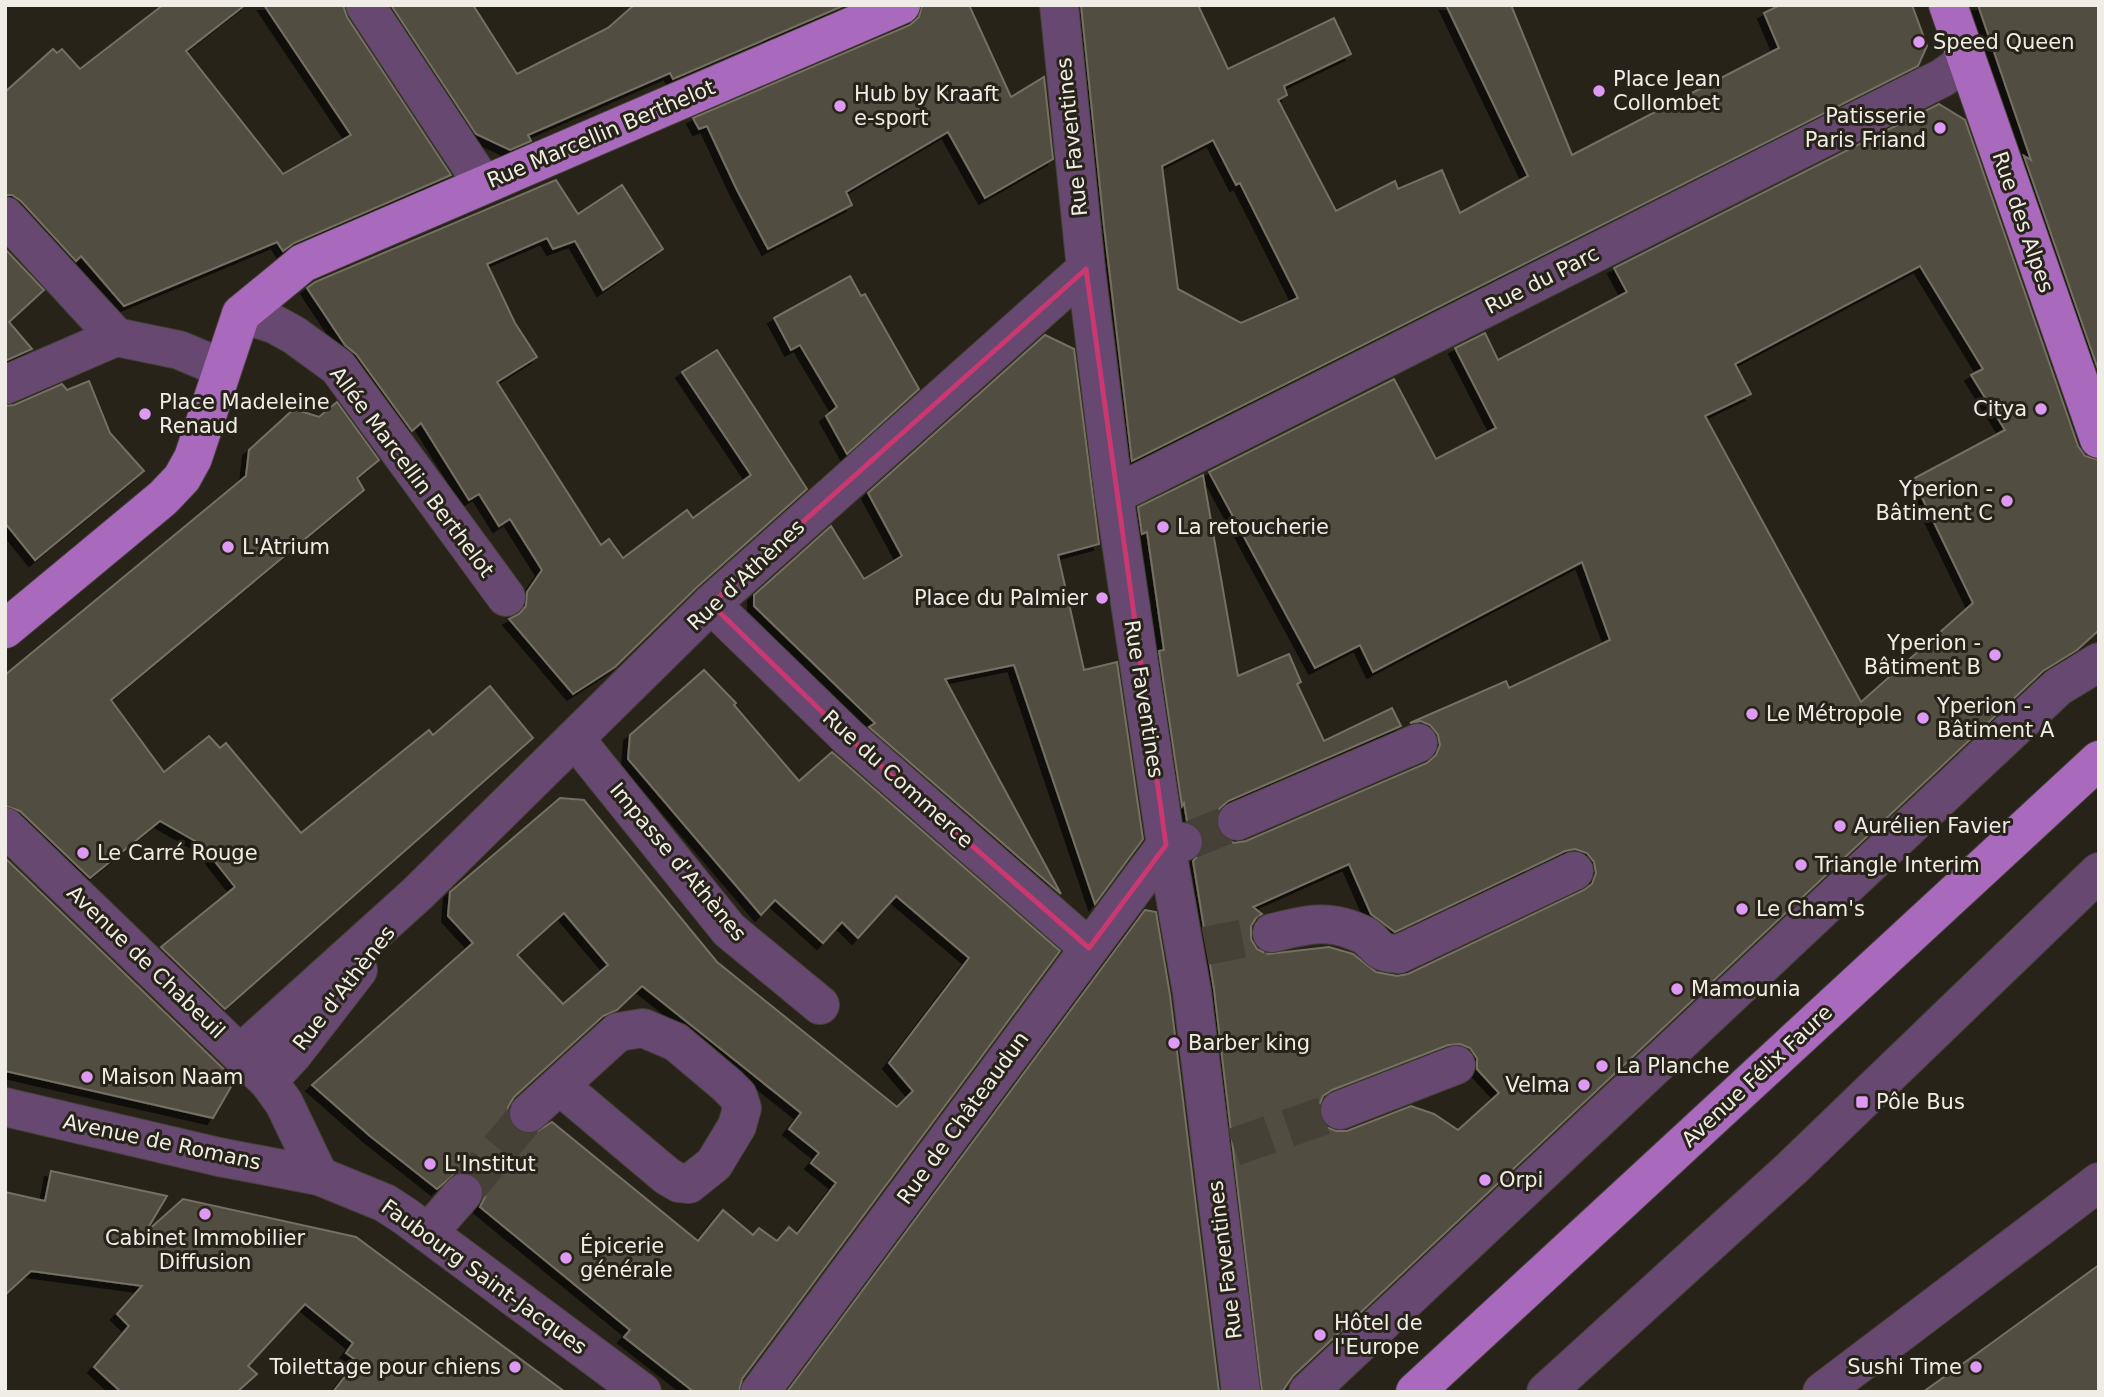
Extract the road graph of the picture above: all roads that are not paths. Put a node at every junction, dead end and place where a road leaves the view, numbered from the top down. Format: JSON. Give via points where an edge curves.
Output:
{"nodes":[{"id":1,"x":365,"y":5,"type":"edge"},
{"id":2,"x":901,"y":5,"type":"edge"},
{"id":3,"x":1059,"y":5,"type":"edge"},
{"id":4,"x":1948,"y":5,"type":"edge"},
{"id":5,"x":1966,"y":58,"type":"junction"},
{"id":6,"x":483,"y":184,"type":"junction"},
{"id":7,"x":5,"y":216,"type":"edge"},
{"id":8,"x":1086,"y":269,"type":"junction"},
{"id":9,"x":241,"y":314,"type":"junction"},
{"id":10,"x":116,"y":337,"type":"junction"},
{"id":11,"x":222,"y":368,"type":"junction"},
{"id":12,"x":5,"y":385,"type":"edge"},
{"id":13,"x":2099,"y":439,"type":"edge"},
{"id":14,"x":1114,"y":495,"type":"junction"},
{"id":15,"x":506,"y":597,"type":"dead end"},
{"id":16,"x":711,"y":604,"type":"junction"},
{"id":17,"x":5,"y":629,"type":"edge"},
{"id":18,"x":2099,"y":662,"type":"edge"},
{"id":19,"x":576,"y":740,"type":"junction"},
{"id":20,"x":1418,"y":743,"type":"dead end"},
{"id":21,"x":2099,"y":760,"type":"edge"},
{"id":22,"x":1237,"y":821,"type":"tunnel mouth"},
{"id":23,"x":5,"y":827,"type":"edge"},
{"id":24,"x":1178,"y":842,"type":"junction"},
{"id":25,"x":1574,"y":871,"type":"dead end"},
{"id":26,"x":2099,"y":872,"type":"edge"},
{"id":27,"x":417,"y":894,"type":"junction"},
{"id":28,"x":1272,"y":933,"type":"tunnel mouth"},
{"id":29,"x":1089,"y":948,"type":"junction"},
{"id":30,"x":820,"y":1005,"type":"dead end"},
{"id":31,"x":241,"y":1053,"type":"junction"},
{"id":32,"x":1456,"y":1065,"type":"dead end"},
{"id":33,"x":268,"y":1081,"type":"junction"},
{"id":34,"x":560,"y":1086,"type":"junction"},
{"id":35,"x":5,"y":1107,"type":"edge"},
{"id":36,"x":1340,"y":1110,"type":"tunnel mouth"},
{"id":37,"x":529,"y":1113,"type":"tunnel mouth"},
{"id":38,"x":5,"y":1128,"type":"edge"},
{"id":39,"x":318,"y":1175,"type":"junction"},
{"id":40,"x":2099,"y":1182,"type":"edge"},
{"id":41,"x":463,"y":1193,"type":"tunnel mouth"},
{"id":42,"x":428,"y":1233,"type":"junction"},
{"id":43,"x":611,"y":1392,"type":"edge"},
{"id":44,"x":642,"y":1392,"type":"edge"},
{"id":45,"x":760,"y":1392,"type":"edge"},
{"id":46,"x":1241,"y":1392,"type":"edge"},
{"id":47,"x":1308,"y":1392,"type":"edge"},
{"id":48,"x":1415,"y":1392,"type":"edge"},
{"id":49,"x":1546,"y":1392,"type":"edge"},
{"id":50,"x":1822,"y":1392,"type":"edge"}],
"edges":[{"from":1,"to":6,"type":"street"},
{"from":2,"to":6,"type":"main road","name":"Rue Marcellin Berthelot"},
{"from":3,"to":8,"type":"street","name":"Rue Faventines"},
{"from":4,"to":5,"type":"main road","name":"Rue des Alpes"},
{"from":5,"to":13,"type":"main road","name":"Rue des Alpes"},
{"from":5,"to":14,"type":"street","name":"Rue du Parc","via":[[1942,78]]},
{"from":6,"to":9,"type":"main road","name":"Rue Marcellin Berthelot","via":[[303,263]]},
{"from":7,"to":10,"type":"street"},
{"from":8,"to":14,"type":"street","name":"Rue Faventines"},
{"from":8,"to":16,"type":"street","name":"Rue d'Athènes"},
{"from":9,"to":11,"type":"main road"},
{"from":9,"to":15,"type":"street","name":"Allée Marcellin Berthelot","via":[[274,324],[338,367]]},
{"from":10,"to":11,"type":"street","via":[[179,350]]},
{"from":10,"to":12,"type":"street"},
{"from":11,"to":17,"type":"main road","via":[[194,458],[182,478]]},
{"from":14,"to":24,"type":"street","name":"Rue Faventines"},
{"from":16,"to":19,"type":"street","name":"Rue d'Athènes"},
{"from":16,"to":29,"type":"street","name":"Rue du Commerce","via":[[849,738]]},
{"from":18,"to":47,"type":"street","via":[[2058,687]]},
{"from":19,"to":27,"type":"street","name":"Rue d'Athènes"},
{"from":19,"to":30,"type":"street","name":"Impasse d'Athènes","via":[[729,930]]},
{"from":20,"to":22,"type":"street"},
{"from":21,"to":48,"type":"main road","name":"Avenue Félix Faure"},
{"from":23,"to":31,"type":"street","name":"Avenue de Chabeuil"},
{"from":24,"to":29,"type":"street","name":"Rue de Châteaudun"},
{"from":24,"to":46,"type":"street","name":"Rue Faventines","via":[[1224,1153]]},
{"from":25,"to":28,"type":"street","via":[[1399,954],[1384,954],[1367,936],[1336,924],[1310,924]]},
{"from":26,"to":49,"type":"street","via":[[1812,1150]]},
{"from":27,"to":31,"type":"street","name":"Rue d'Athènes"},
{"from":27,"to":33,"type":"street","name":"Rue d'Athènes"},
{"from":29,"to":45,"type":"street","name":"Rue de Châteaudun"},
{"from":31,"to":33,"type":"street","name":"Avenue de Chabeuil"},
{"from":32,"to":36,"type":"street"},
{"from":33,"to":39,"type":"street","name":"Avenue de Chabeuil","via":[[284,1103]]},
{"from":34,"to":34,"type":"street","via":[[618,1032],[643,1028],[676,1042],[727,1085],[742,1108],[737,1126],[713,1164],[689,1184],[679,1183]]},
{"from":34,"to":37,"type":"street"},
{"from":35,"to":39,"type":"street","name":"Avenue de Romans"},
{"from":38,"to":43,"type":"street","via":[[327,1200],[370,1216],[411,1240]]},
{"from":39,"to":42,"type":"street","name":"Faubourg Saint-Jacques","via":[[385,1203]]},
{"from":40,"to":50,"type":"street"},
{"from":41,"to":42,"type":"street"},
{"from":42,"to":44,"type":"street","name":"Faubourg Saint-Jacques"}]}
